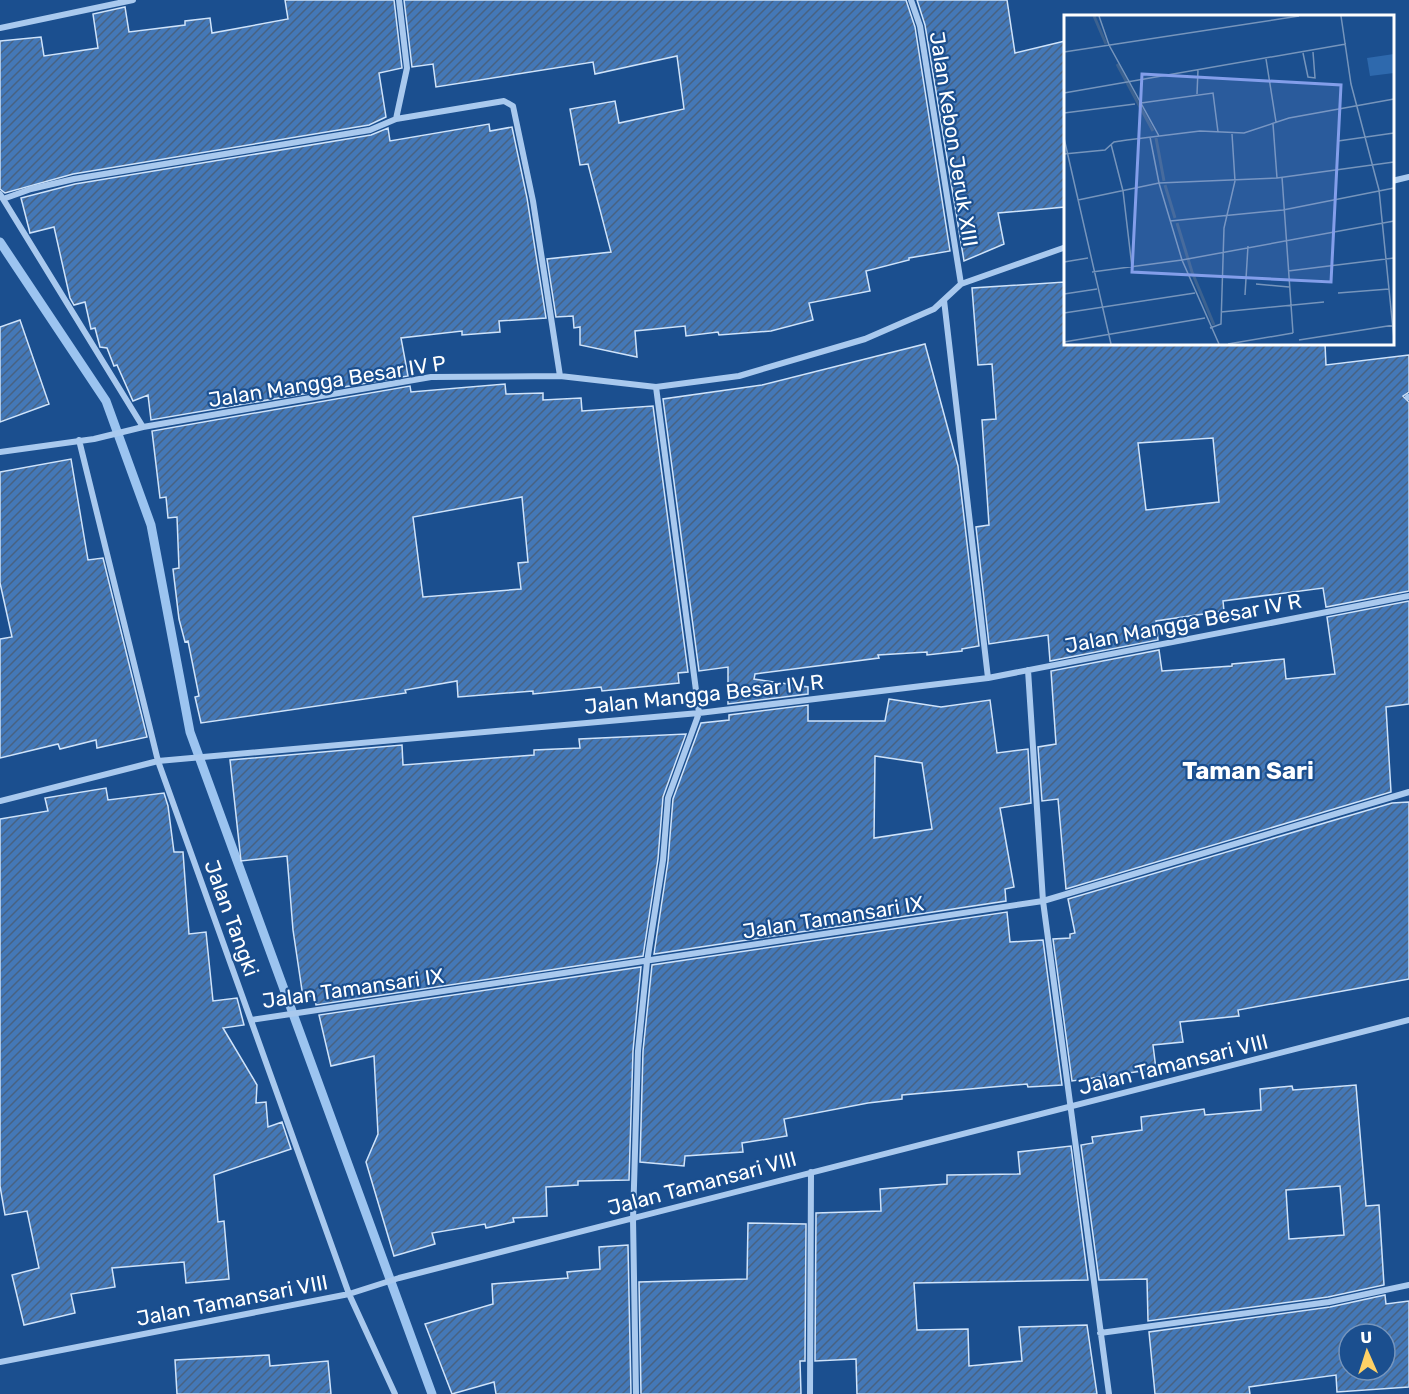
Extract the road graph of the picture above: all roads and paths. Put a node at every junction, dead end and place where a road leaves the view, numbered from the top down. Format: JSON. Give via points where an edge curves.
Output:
{"nodes":[{"id":1,"x":133,"y":0,"type":"edge"},
{"id":2,"x":399,"y":0,"type":"edge"},
{"id":3,"x":911,"y":0,"type":"edge"},
{"id":4,"x":0,"y":28,"type":"edge"},
{"id":5,"x":396,"y":119,"type":"junction"},
{"id":6,"x":1409,"y":177,"type":"edge"},
{"id":7,"x":1394,"y":181,"type":"edge"},
{"id":8,"x":2,"y":196,"type":"edge"},
{"id":9,"x":1064,"y":247,"type":"edge"},
{"id":10,"x":961,"y":284,"type":"junction"},
{"id":11,"x":944,"y":300,"type":"junction"},
{"id":12,"x":560,"y":376,"type":"junction"},
{"id":13,"x":656,"y":387,"type":"junction"},
{"id":14,"x":142,"y":427,"type":"junction"},
{"id":15,"x":79,"y":440,"type":"junction"},
{"id":16,"x":0,"y":452,"type":"edge"},
{"id":17,"x":1409,"y":596,"type":"edge"},
{"id":18,"x":1028,"y":669,"type":"junction"},
{"id":19,"x":988,"y":678,"type":"junction"},
{"id":20,"x":699,"y":713,"type":"junction"},
{"id":21,"x":158,"y":760,"type":"junction"},
{"id":22,"x":1409,"y":792,"type":"edge"},
{"id":23,"x":0,"y":801,"type":"edge"},
{"id":24,"x":1043,"y":902,"type":"junction"},
{"id":25,"x":647,"y":962,"type":"junction"},
{"id":26,"x":251,"y":1020,"type":"junction"},
{"id":27,"x":1409,"y":1020,"type":"edge"},
{"id":28,"x":1072,"y":1107,"type":"junction"},
{"id":29,"x":811,"y":1172,"type":"junction"},
{"id":30,"x":633,"y":1218,"type":"junction"},
{"id":31,"x":1409,"y":1285,"type":"edge"},
{"id":32,"x":349,"y":1294,"type":"junction"},
{"id":33,"x":1100,"y":1333,"type":"junction"},
{"id":34,"x":0,"y":1362,"type":"edge"},
{"id":35,"x":395,"y":1394,"type":"edge"},
{"id":36,"x":636,"y":1394,"type":"edge"},
{"id":37,"x":810,"y":1394,"type":"edge"},
{"id":38,"x":1109,"y":1394,"type":"edge"}],
"edges":[{"from":1,"to":4,"type":"street"},
{"from":2,"to":5,"type":"street","via":[[407,68]]},
{"from":3,"to":10,"type":"street","name":"Jalan Kebon Jeruk XIII","via":[[920,26]]},
{"from":5,"to":8,"type":"street","via":[[370,130],[104,174]]},
{"from":5,"to":12,"type":"street","via":[[504,101],[513,106],[533,201]]},
{"from":6,"to":7,"type":"street"},
{"from":8,"to":14,"type":"street"},
{"from":9,"to":10,"type":"street","name":"Jalan Mangga Besar IV P"},
{"from":10,"to":11,"type":"street","name":"Jalan Mangga Besar IV P"},
{"from":11,"to":13,"type":"street","name":"Jalan Mangga Besar IV P","via":[[934,309],[865,339],[739,376]]},
{"from":11,"to":19,"type":"street"},
{"from":12,"to":13,"type":"street","name":"Jalan Mangga Besar IV P"},
{"from":12,"to":14,"type":"street","name":"Jalan Mangga Besar IV P","via":[[431,377]]},
{"from":13,"to":20,"type":"street"},
{"from":14,"to":15,"type":"street","name":"Jalan Mangga Besar IV P"},
{"from":15,"to":16,"type":"street","name":"Jalan Mangga Besar IV P"},
{"from":15,"to":21,"type":"street","name":"Jalan Tangki"},
{"from":17,"to":18,"type":"street","name":"Jalan Mangga Besar IV R"},
{"from":18,"to":19,"type":"street","name":"Jalan Mangga Besar IV R"},
{"from":18,"to":24,"type":"street"},
{"from":19,"to":20,"type":"street","name":"Jalan Mangga Besar IV R"},
{"from":20,"to":21,"type":"street","name":"Jalan Mangga Besar IV R"},
{"from":20,"to":25,"type":"street","via":[[668,798]]},
{"from":21,"to":23,"type":"street","name":"Jalan Mangga Besar IV R"},
{"from":21,"to":26,"type":"street","name":"Jalan Tangki"},
{"from":22,"to":24,"type":"street","name":"Jalan Tamansari IX"},
{"from":24,"to":25,"type":"street","name":"Jalan Tamansari IX"},
{"from":24,"to":28,"type":"street"},
{"from":25,"to":26,"type":"street","name":"Jalan Tamansari IX"},
{"from":25,"to":30,"type":"street","via":[[638,1051]]},
{"from":26,"to":32,"type":"street","name":"Jalan Tangki"},
{"from":27,"to":28,"type":"street","name":"Jalan Tamansari VIII"},
{"from":28,"to":29,"type":"street","name":"Jalan Tamansari VIII"},
{"from":28,"to":33,"type":"street"},
{"from":29,"to":30,"type":"street","name":"Jalan Tamansari VIII"},
{"from":29,"to":37,"type":"street"},
{"from":30,"to":32,"type":"street","name":"Jalan Tamansari VIII"},
{"from":30,"to":36,"type":"street"},
{"from":31,"to":33,"type":"street","via":[[1329,1302]]},
{"from":32,"to":34,"type":"street","name":"Jalan Tamansari VIII"},
{"from":32,"to":35,"type":"street","name":"Jalan Tangki"},
{"from":33,"to":38,"type":"street"}]}
